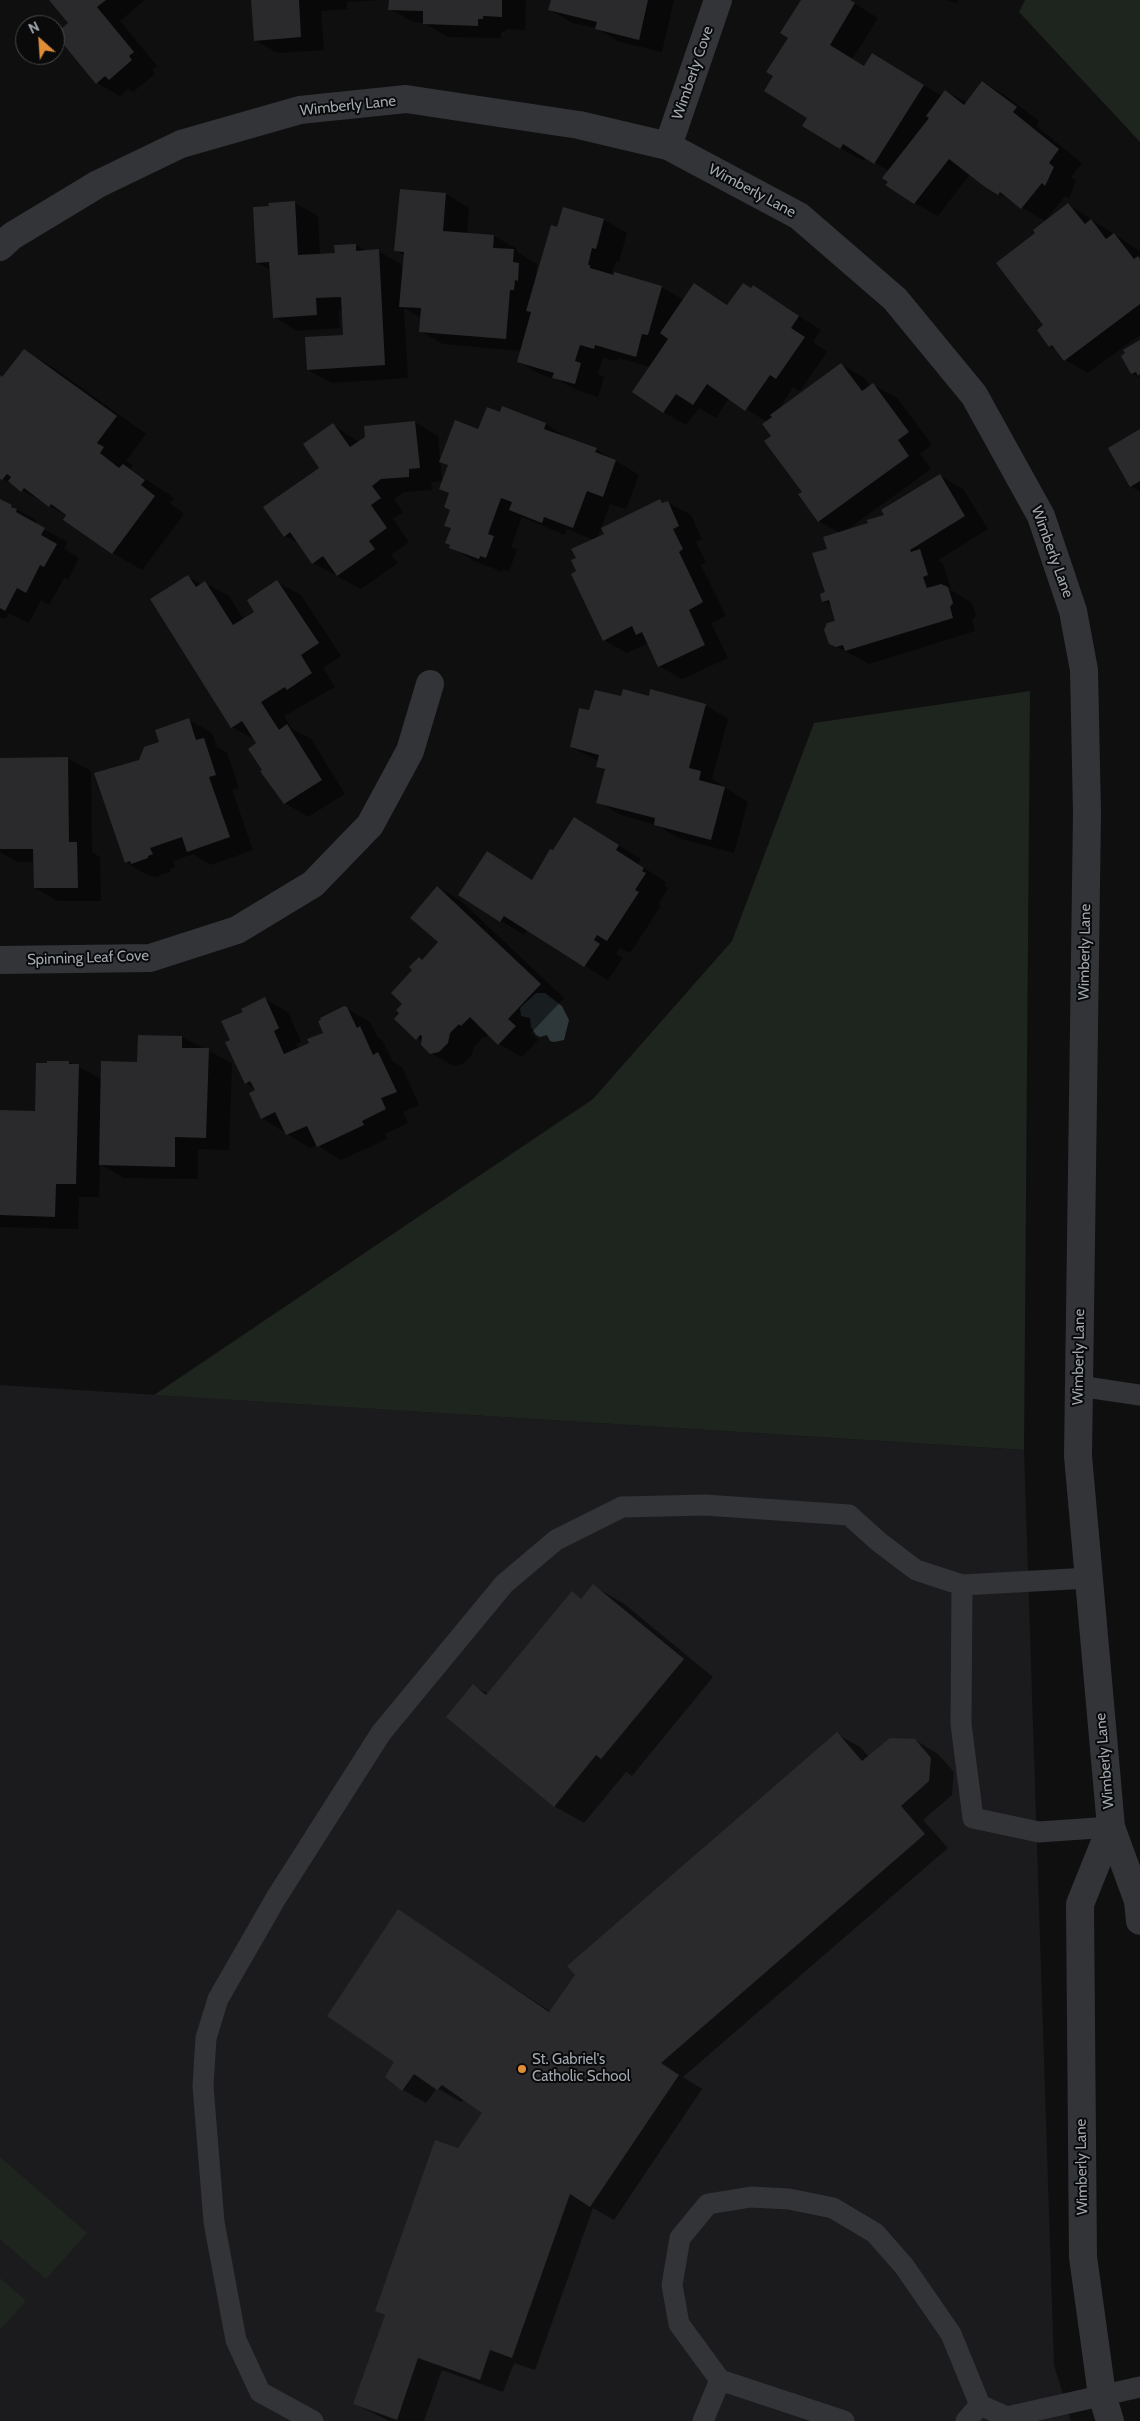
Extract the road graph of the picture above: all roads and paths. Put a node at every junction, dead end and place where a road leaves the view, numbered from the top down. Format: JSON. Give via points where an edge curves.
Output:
{"nodes":[{"id":1,"x":718,"y":0,"type":"edge"},
{"id":2,"x":668,"y":146,"type":"junction"},
{"id":3,"x":0,"y":247,"type":"edge"},
{"id":4,"x":430,"y":684,"type":"dead end"},
{"id":5,"x":0,"y":960,"type":"edge"},
{"id":6,"x":1079,"y":1386,"type":"junction"},
{"id":7,"x":1140,"y":1395,"type":"edge"},
{"id":8,"x":1089,"y":1578,"type":"junction"},
{"id":9,"x":962,"y":1585,"type":"junction"},
{"id":10,"x":1111,"y":1827,"type":"junction"},
{"id":11,"x":1140,"y":1921,"type":"edge"},
{"id":12,"x":720,"y":2380,"type":"junction"},
{"id":13,"x":1140,"y":2387,"type":"edge"},
{"id":14,"x":1102,"y":2395,"type":"junction"},
{"id":15,"x":980,"y":2405,"type":"junction"},
{"id":16,"x":313,"y":2421,"type":"edge"},
{"id":17,"x":703,"y":2421,"type":"edge"},
{"id":18,"x":844,"y":2421,"type":"edge"},
{"id":19,"x":966,"y":2421,"type":"edge"},
{"id":20,"x":1110,"y":2421,"type":"edge"}],
"edges":[{"from":1,"to":2,"type":"street","name":"Wimberly Cove"},
{"from":2,"to":3,"type":"street","name":"Wimberly Lane","via":[[579,125],[406,99],[300,110],[181,144],[98,184],[12,236]]},
{"from":2,"to":6,"type":"street","name":"Wimberly Lane","via":[[799,216],[895,298],[974,395],[1041,516],[1073,611],[1084,670],[1087,813]]},
{"from":4,"to":5,"type":"street","name":"Spinning Leaf Cove","via":[[410,751],[370,825],[313,884],[238,930],[150,958]]},
{"from":6,"to":7,"type":"lane"},
{"from":6,"to":8,"type":"street","name":"Wimberly Lane","via":[[1078,1456]]},
{"from":8,"to":9,"type":"lane"},
{"from":8,"to":10,"type":"street","name":"Wimberly Lane"},
{"from":9,"to":10,"type":"lane","via":[[961,1724],[973,1818],[1039,1832]]},
{"from":9,"to":16,"type":"lane","via":[[916,1570],[849,1515],[705,1505],[622,1507],[556,1540],[504,1584],[381,1733],[276,1898],[218,1999],[206,2038],[203,2086],[214,2222],[236,2340],[260,2392]]},
{"from":10,"to":11,"type":"street","name":"Wimberly Lane","via":[[1138,1901]]},
{"from":10,"to":14,"type":"street","name":"Wimberly Lane","via":[[1080,1904],[1083,2257]]},
{"from":12,"to":15,"type":"lane","via":[[679,2324],[672,2285],[680,2238],[708,2204],[751,2196],[789,2199],[833,2208],[875,2234],[904,2266],[951,2334]]},
{"from":12,"to":17,"type":"lane"},
{"from":12,"to":18,"type":"lane"},
{"from":13,"to":14,"type":"lane"},
{"from":14,"to":15,"type":"lane","via":[[1007,2417]]},
{"from":14,"to":20,"type":"street","name":"Wimberly Lane"},
{"from":15,"to":19,"type":"lane"}]}
